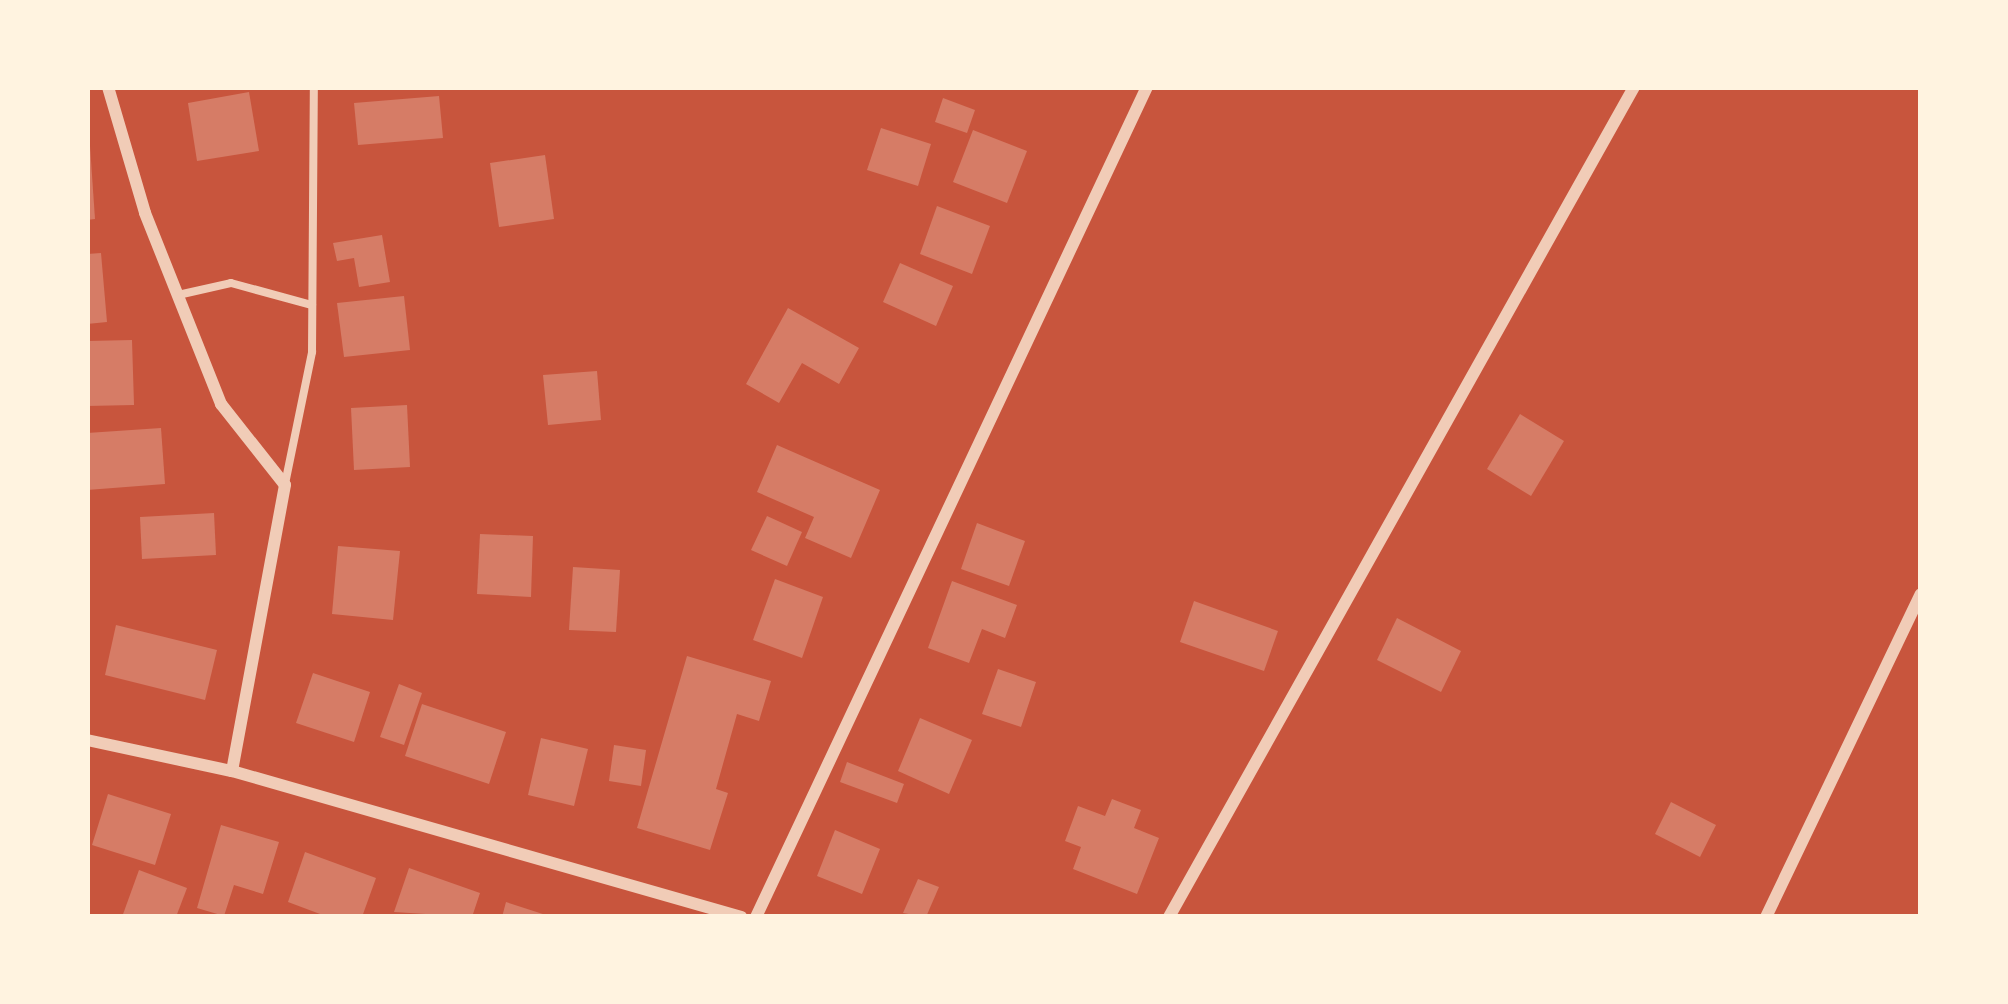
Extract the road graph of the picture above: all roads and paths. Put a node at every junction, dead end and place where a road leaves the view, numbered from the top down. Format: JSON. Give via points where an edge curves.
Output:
{"nodes":[{"id":1,"x":108,"y":87,"type":"edge"},
{"id":2,"x":314,"y":87,"type":"edge"},
{"id":3,"x":1147,"y":87,"type":"edge"},
{"id":4,"x":1634,"y":87,"type":"edge"},
{"id":5,"x":178,"y":295,"type":"junction"},
{"id":6,"x":312,"y":304,"type":"junction"},
{"id":7,"x":284,"y":485,"type":"junction"},
{"id":8,"x":1921,"y":594,"type":"edge"},
{"id":9,"x":87,"y":740,"type":"edge"},
{"id":10,"x":232,"y":771,"type":"junction"},
{"id":11,"x":741,"y":917,"type":"edge"},
{"id":12,"x":756,"y":917,"type":"edge"},
{"id":13,"x":1169,"y":917,"type":"edge"},
{"id":14,"x":1766,"y":917,"type":"edge"}],
"edges":[{"from":1,"to":5,"type":"street"},
{"from":2,"to":6,"type":"lane"},
{"from":3,"to":12,"type":"street"},
{"from":4,"to":13,"type":"street"},
{"from":5,"to":6,"type":"lane","via":[[230,283]]},
{"from":5,"to":7,"type":"street","via":[[221,404]]},
{"from":6,"to":7,"type":"lane","via":[[311,352]]},
{"from":7,"to":10,"type":"street"},
{"from":8,"to":14,"type":"street"},
{"from":9,"to":10,"type":"street"},
{"from":10,"to":11,"type":"street"}]}
